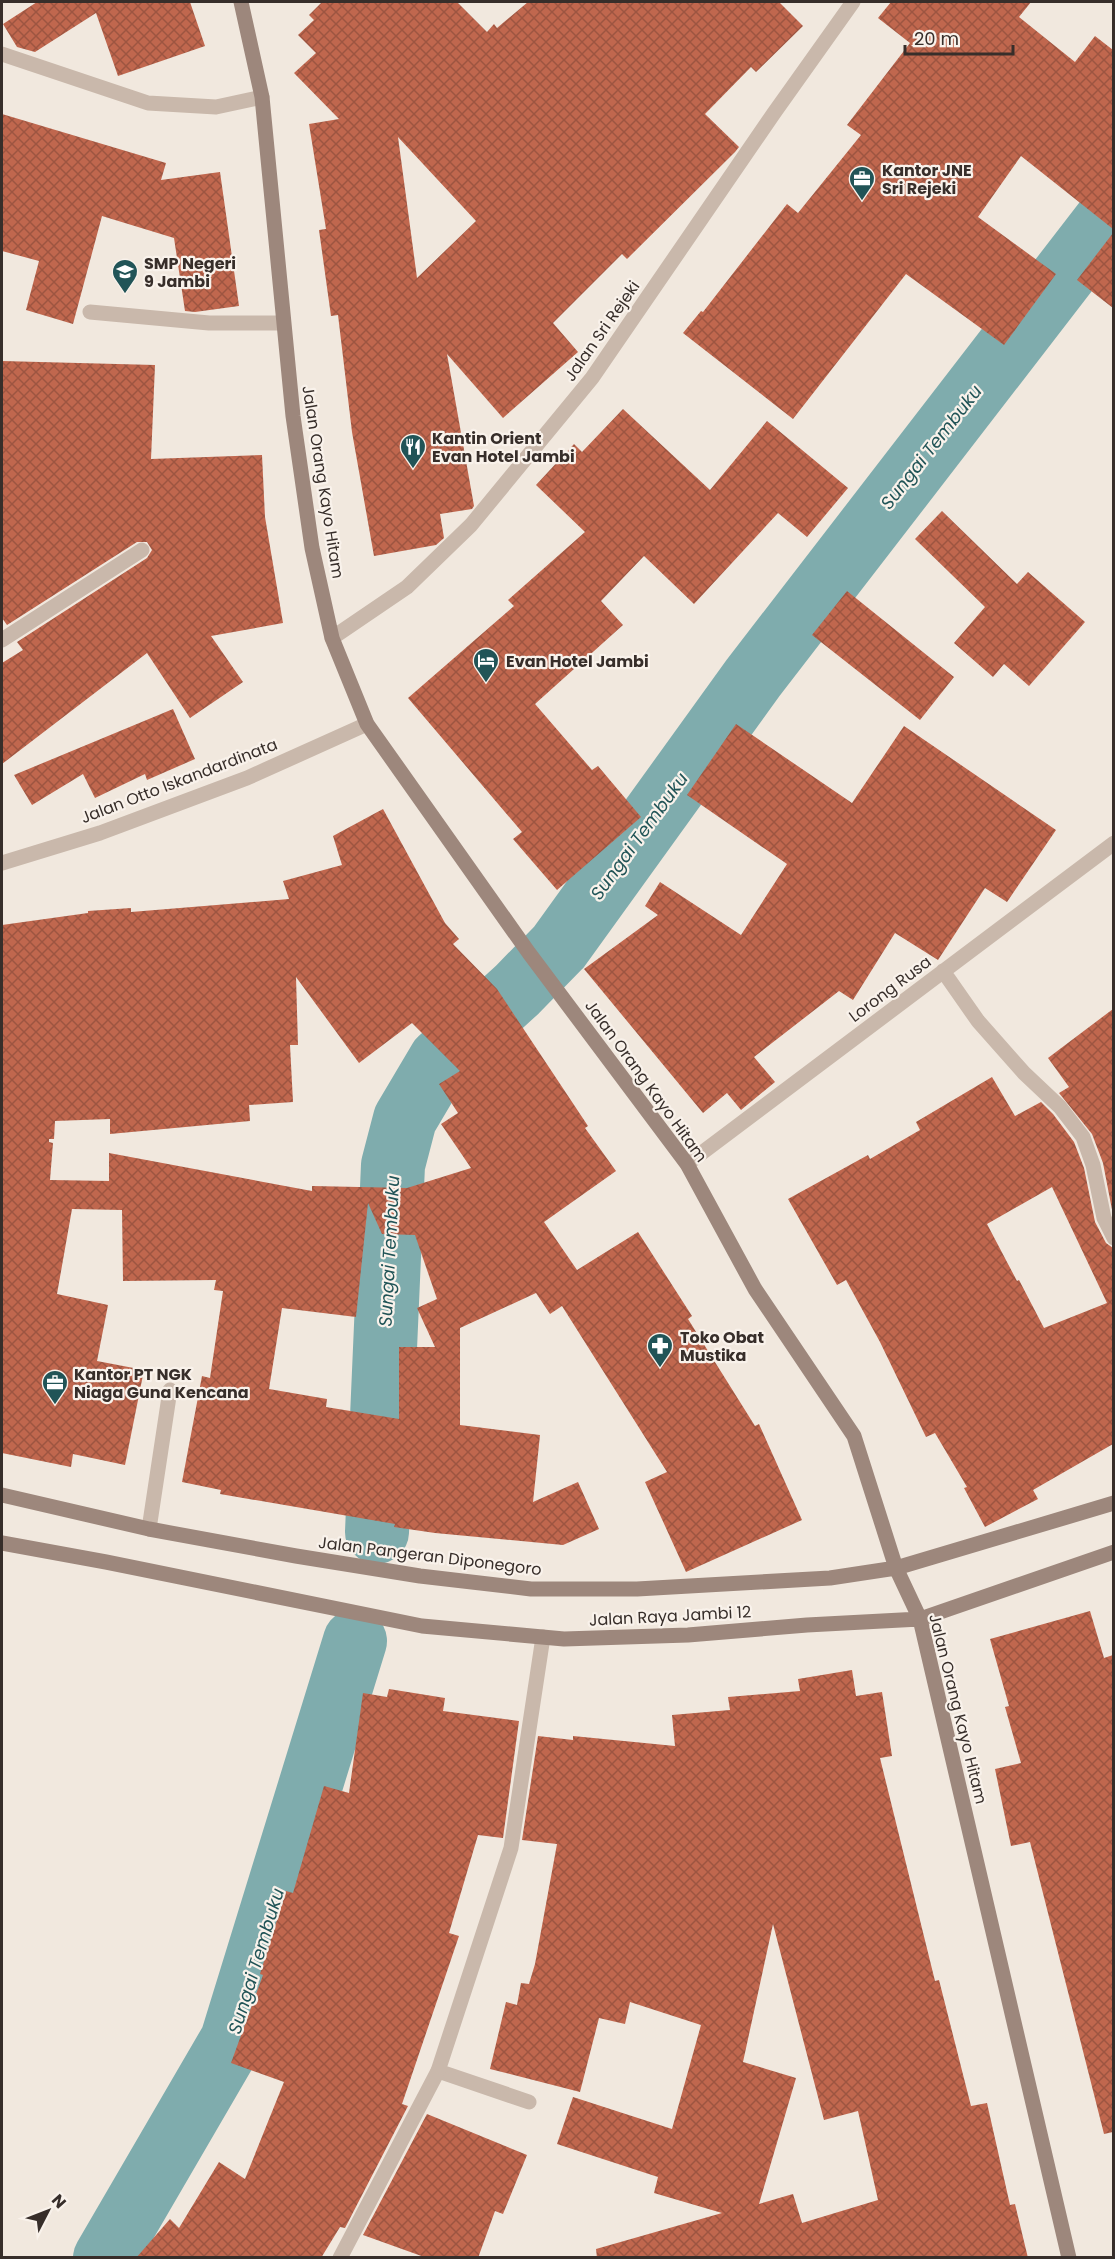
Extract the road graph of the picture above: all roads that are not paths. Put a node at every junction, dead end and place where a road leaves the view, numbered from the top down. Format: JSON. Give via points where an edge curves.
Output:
{"nodes":[{"id":1,"x":241,"y":2,"type":"edge"},
{"id":2,"x":853,"y":2,"type":"edge"},
{"id":3,"x":2,"y":54,"type":"edge"},
{"id":4,"x":262,"y":97,"type":"junction"},
{"id":5,"x":90,"y":312,"type":"dead end"},
{"id":6,"x":283,"y":323,"type":"junction"},
{"id":7,"x":142,"y":550,"type":"dead end"},
{"id":8,"x":332,"y":638,"type":"junction"},
{"id":9,"x":2,"y":640,"type":"edge"},
{"id":10,"x":366,"y":724,"type":"junction"},
{"id":11,"x":1113,"y":843,"type":"edge"},
{"id":12,"x":2,"y":863,"type":"edge"},
{"id":13,"x":943,"y":971,"type":"junction"},
{"id":14,"x":687,"y":1164,"type":"junction"},
{"id":15,"x":1113,"y":1238,"type":"edge"},
{"id":16,"x":170,"y":1390,"type":"dead end"},
{"id":17,"x":2,"y":1495,"type":"edge"},
{"id":18,"x":1113,"y":1503,"type":"edge"},
{"id":19,"x":149,"y":1529,"type":"junction"},
{"id":20,"x":2,"y":1543,"type":"edge"},
{"id":21,"x":1113,"y":1552,"type":"edge"},
{"id":22,"x":896,"y":1568,"type":"junction"},
{"id":23,"x":920,"y":1619,"type":"junction"},
{"id":24,"x":543,"y":1637,"type":"junction"},
{"id":25,"x":438,"y":2071,"type":"junction"},
{"id":26,"x":529,"y":2102,"type":"dead end"},
{"id":27,"x":340,"y":2258,"type":"edge"},
{"id":28,"x":1069,"y":2258,"type":"edge"}],
"edges":[{"from":1,"to":4,"type":"main road","name":"Jalan Orang Kayo Hitam"},
{"from":2,"to":8,"type":"street","name":"Jalan Sri Rejeki","via":[[592,378],[471,525],[407,587]]},
{"from":3,"to":4,"type":"street","via":[[148,103],[216,106]]},
{"from":4,"to":6,"type":"main road","name":"Jalan Orang Kayo Hitam"},
{"from":5,"to":6,"type":"street","via":[[209,323]]},
{"from":6,"to":8,"type":"main road","name":"Jalan Orang Kayo Hitam","via":[[312,548]]},
{"from":7,"to":9,"type":"street"},
{"from":8,"to":10,"type":"main road","name":"Jalan Orang Kayo Hitam"},
{"from":10,"to":12,"type":"street","name":"Jalan Otto Iskandardinata","via":[[236,782]]},
{"from":10,"to":14,"type":"main road","name":"Jalan Orang Kayo Hitam","via":[[529,953]]},
{"from":11,"to":13,"type":"street","name":"Lorong Rusa"},
{"from":13,"to":14,"type":"street","name":"Lorong Rusa"},
{"from":13,"to":15,"type":"street","via":[[978,1021],[1060,1107],[1083,1137]]},
{"from":14,"to":22,"type":"main road","name":"Jalan Orang Kayo Hitam","via":[[755,1289],[854,1436]]},
{"from":16,"to":19,"type":"street"},
{"from":17,"to":19,"type":"main road","name":"Jalan Pangeran Diponegoro"},
{"from":18,"to":22,"type":"main road","name":"Jalan Pangeran Diponegoro"},
{"from":19,"to":22,"type":"main road","name":"Jalan Pangeran Diponegoro","via":[[420,1576],[531,1589],[637,1589],[830,1578]]},
{"from":20,"to":24,"type":"main road","name":"Jalan Raya Jambi 12","via":[[422,1626]]},
{"from":21,"to":23,"type":"main road","name":"Jalan Raya Jambi 12"},
{"from":22,"to":23,"type":"main road","name":"Jalan Orang Kayo Hitam"},
{"from":23,"to":24,"type":"main road","name":"Jalan Raya Jambi 12","via":[[688,1635]]},
{"from":23,"to":28,"type":"main road","name":"Jalan Orang Kayo Hitam"},
{"from":24,"to":25,"type":"street","via":[[511,1848]]},
{"from":25,"to":26,"type":"street"},
{"from":25,"to":27,"type":"street"}]}
